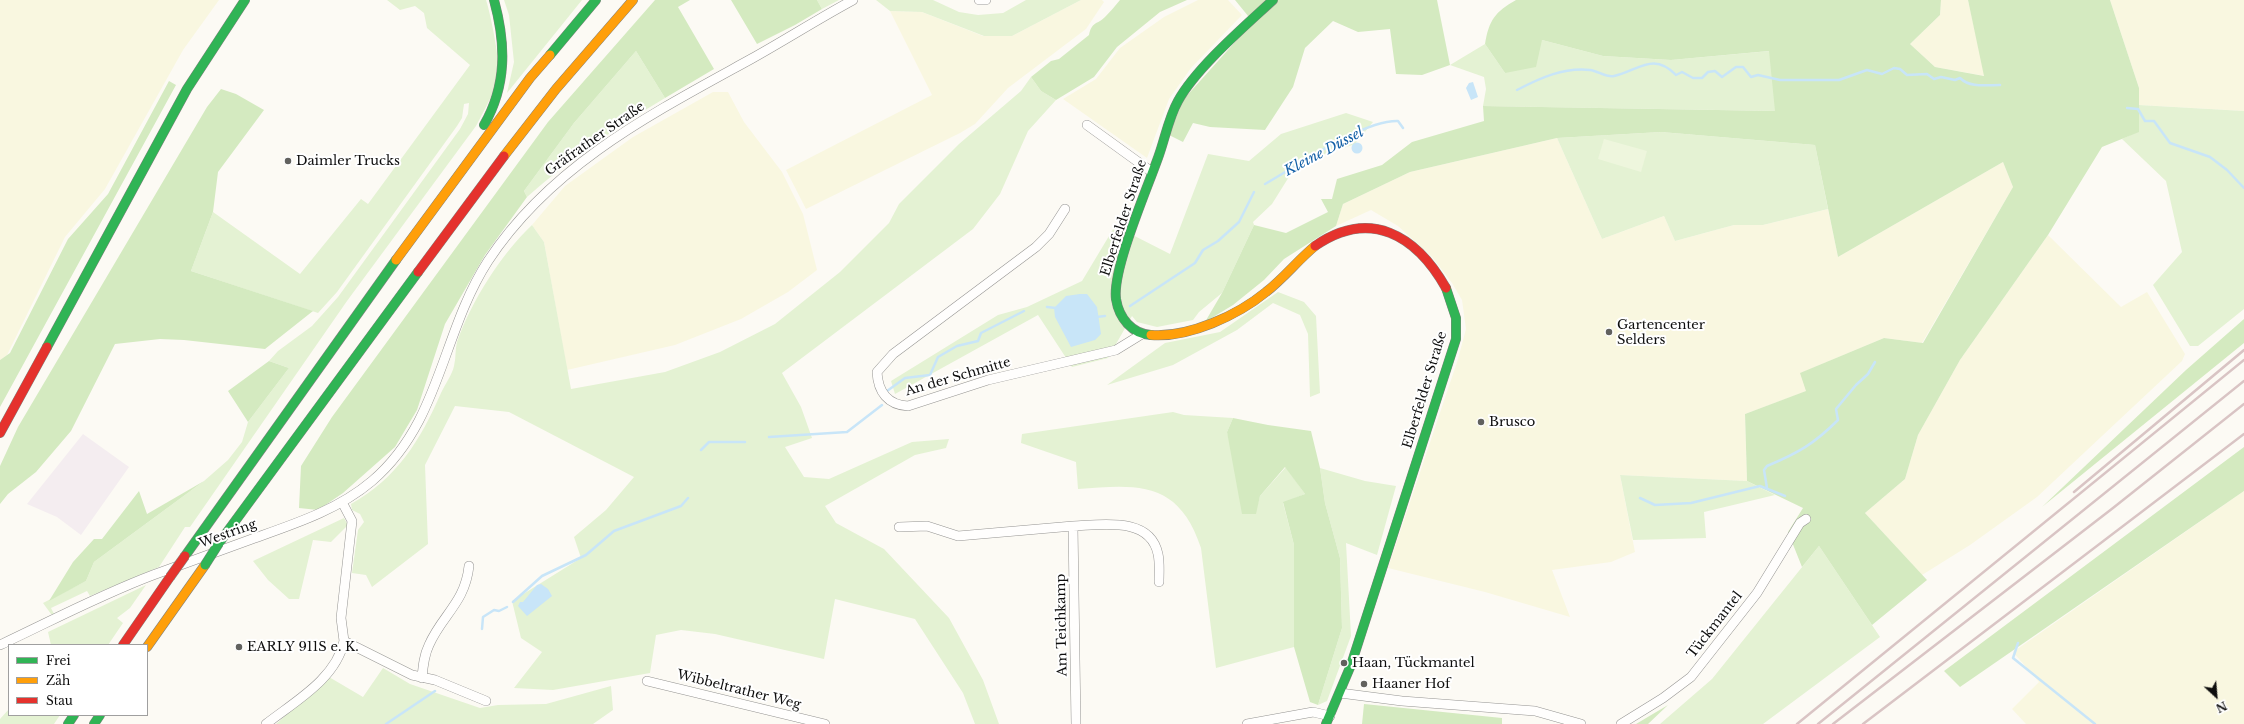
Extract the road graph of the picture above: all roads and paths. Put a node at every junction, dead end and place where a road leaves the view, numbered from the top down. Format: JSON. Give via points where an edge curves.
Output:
{"nodes":[{"id":1,"x":245,"y":0,"type":"edge"},
{"id":2,"x":494,"y":0,"type":"edge"},
{"id":3,"x":596,"y":0,"type":"edge"},
{"id":4,"x":633,"y":0,"type":"edge"},
{"id":5,"x":853,"y":0,"type":"edge"},
{"id":6,"x":979,"y":0,"type":"edge"},
{"id":7,"x":986,"y":0,"type":"edge"},
{"id":8,"x":1273,"y":0,"type":"edge"},
{"id":9,"x":1087,"y":125,"type":"dead end"},
{"id":10,"x":1152,"y":172,"type":"junction"},
{"id":11,"x":436,"y":204,"type":"junction"},
{"id":12,"x":1065,"y":209,"type":"dead end"},
{"id":13,"x":1142,"y":334,"type":"junction"},
{"id":14,"x":429,"y":403,"type":"joint"},
{"id":15,"x":0,"y":433,"type":"edge"},
{"id":16,"x":342,"y":502,"type":"junction"},
{"id":17,"x":1806,"y":519,"type":"dead end"},
{"id":18,"x":1073,"y":526,"type":"junction"},
{"id":19,"x":899,"y":527,"type":"dead end"},
{"id":20,"x":469,"y":566,"type":"dead end"},
{"id":21,"x":1159,"y":582,"type":"dead end"},
{"id":22,"x":344,"y":641,"type":"junction"},
{"id":23,"x":124,"y":644,"type":"edge"},
{"id":24,"x":0,"y":645,"type":"edge"},
{"id":25,"x":148,"y":647,"type":"edge"},
{"id":26,"x":422,"y":678,"type":"junction"},
{"id":27,"x":647,"y":682,"type":"dead end"},
{"id":28,"x":1340,"y":693,"type":"junction"},
{"id":29,"x":486,"y":701,"type":"dead end"},
{"id":30,"x":1328,"y":720,"type":"edge"},
{"id":31,"x":266,"y":724,"type":"edge"},
{"id":32,"x":823,"y":724,"type":"edge"},
{"id":33,"x":1076,"y":724,"type":"edge"},
{"id":34,"x":1247,"y":724,"type":"edge"},
{"id":35,"x":1580,"y":724,"type":"edge"},
{"id":36,"x":1621,"y":724,"type":"edge"}],
"edges":[{"from":1,"to":15,"type":"main road","via":[[187,89]]},
{"from":2,"to":11,"type":"main road","via":[[502,32],[502,81],[496,102]]},
{"from":3,"to":11,"type":"main road","via":[[530,78]]},
{"from":4,"to":25,"type":"main road","bridge":true,"via":[[561,83],[509,149],[219,543]]},
{"from":5,"to":14,"type":"street","name":"Gräfrather Straße","via":[[650,115],[573,168],[549,188],[507,235],[488,261],[469,296]]},
{"from":6,"to":7,"type":"street"},
{"from":8,"to":10,"type":"main road","name":"Elberfelder Straße","via":[[1198,74],[1178,101]]},
{"from":9,"to":10,"type":"street"},
{"from":10,"to":13,"type":"main road","name":"Elberfelder Straße","via":[[1116,276],[1116,306],[1130,327]]},
{"from":11,"to":23,"type":"main road","bridge":true},
{"from":12,"to":13,"type":"street","name":"An der Schmitte","via":[[1049,234],[1036,247],[882,364],[877,372],[882,392],[889,401],[899,406],[908,406],[988,380],[1116,350]]},
{"from":13,"to":28,"type":"main road","name":"Elberfelder Straße","via":[[1160,336],[1196,330],[1226,318],[1266,292],[1325,238],[1353,228],[1377,229],[1394,235],[1410,245],[1437,272],[1448,291],[1457,315],[1456,340]]},
{"from":14,"to":16,"type":"street","name":"Westring","via":[[414,433],[391,464],[357,493]]},
{"from":16,"to":22,"type":"street","via":[[352,521],[341,618]]},
{"from":16,"to":24,"type":"street","name":"Westring","via":[[284,527],[118,589]]},
{"from":17,"to":36,"type":"street","name":"Tückmantel","via":[[1800,523],[1757,592],[1691,677]]},
{"from":18,"to":19,"type":"street","via":[[958,536],[927,526]]},
{"from":18,"to":21,"type":"street","via":[[1129,525],[1145,532],[1158,552]]},
{"from":18,"to":33,"type":"street","name":"Am Teichkamp"},
{"from":20,"to":26,"type":"street","via":[[468,577],[460,598],[429,644],[424,658]]},
{"from":22,"to":26,"type":"street"},
{"from":22,"to":31,"type":"street","via":[[332,669]]},
{"from":26,"to":29,"type":"street","via":[[435,680]]},
{"from":27,"to":32,"type":"street","name":"Wibbeltrather Weg"},
{"from":28,"to":30,"type":"main road","name":"Elberfelder Straße"},
{"from":28,"to":35,"type":"street","via":[[1535,712]]},
{"from":30,"to":34,"type":"street","via":[[1313,712]]}]}
